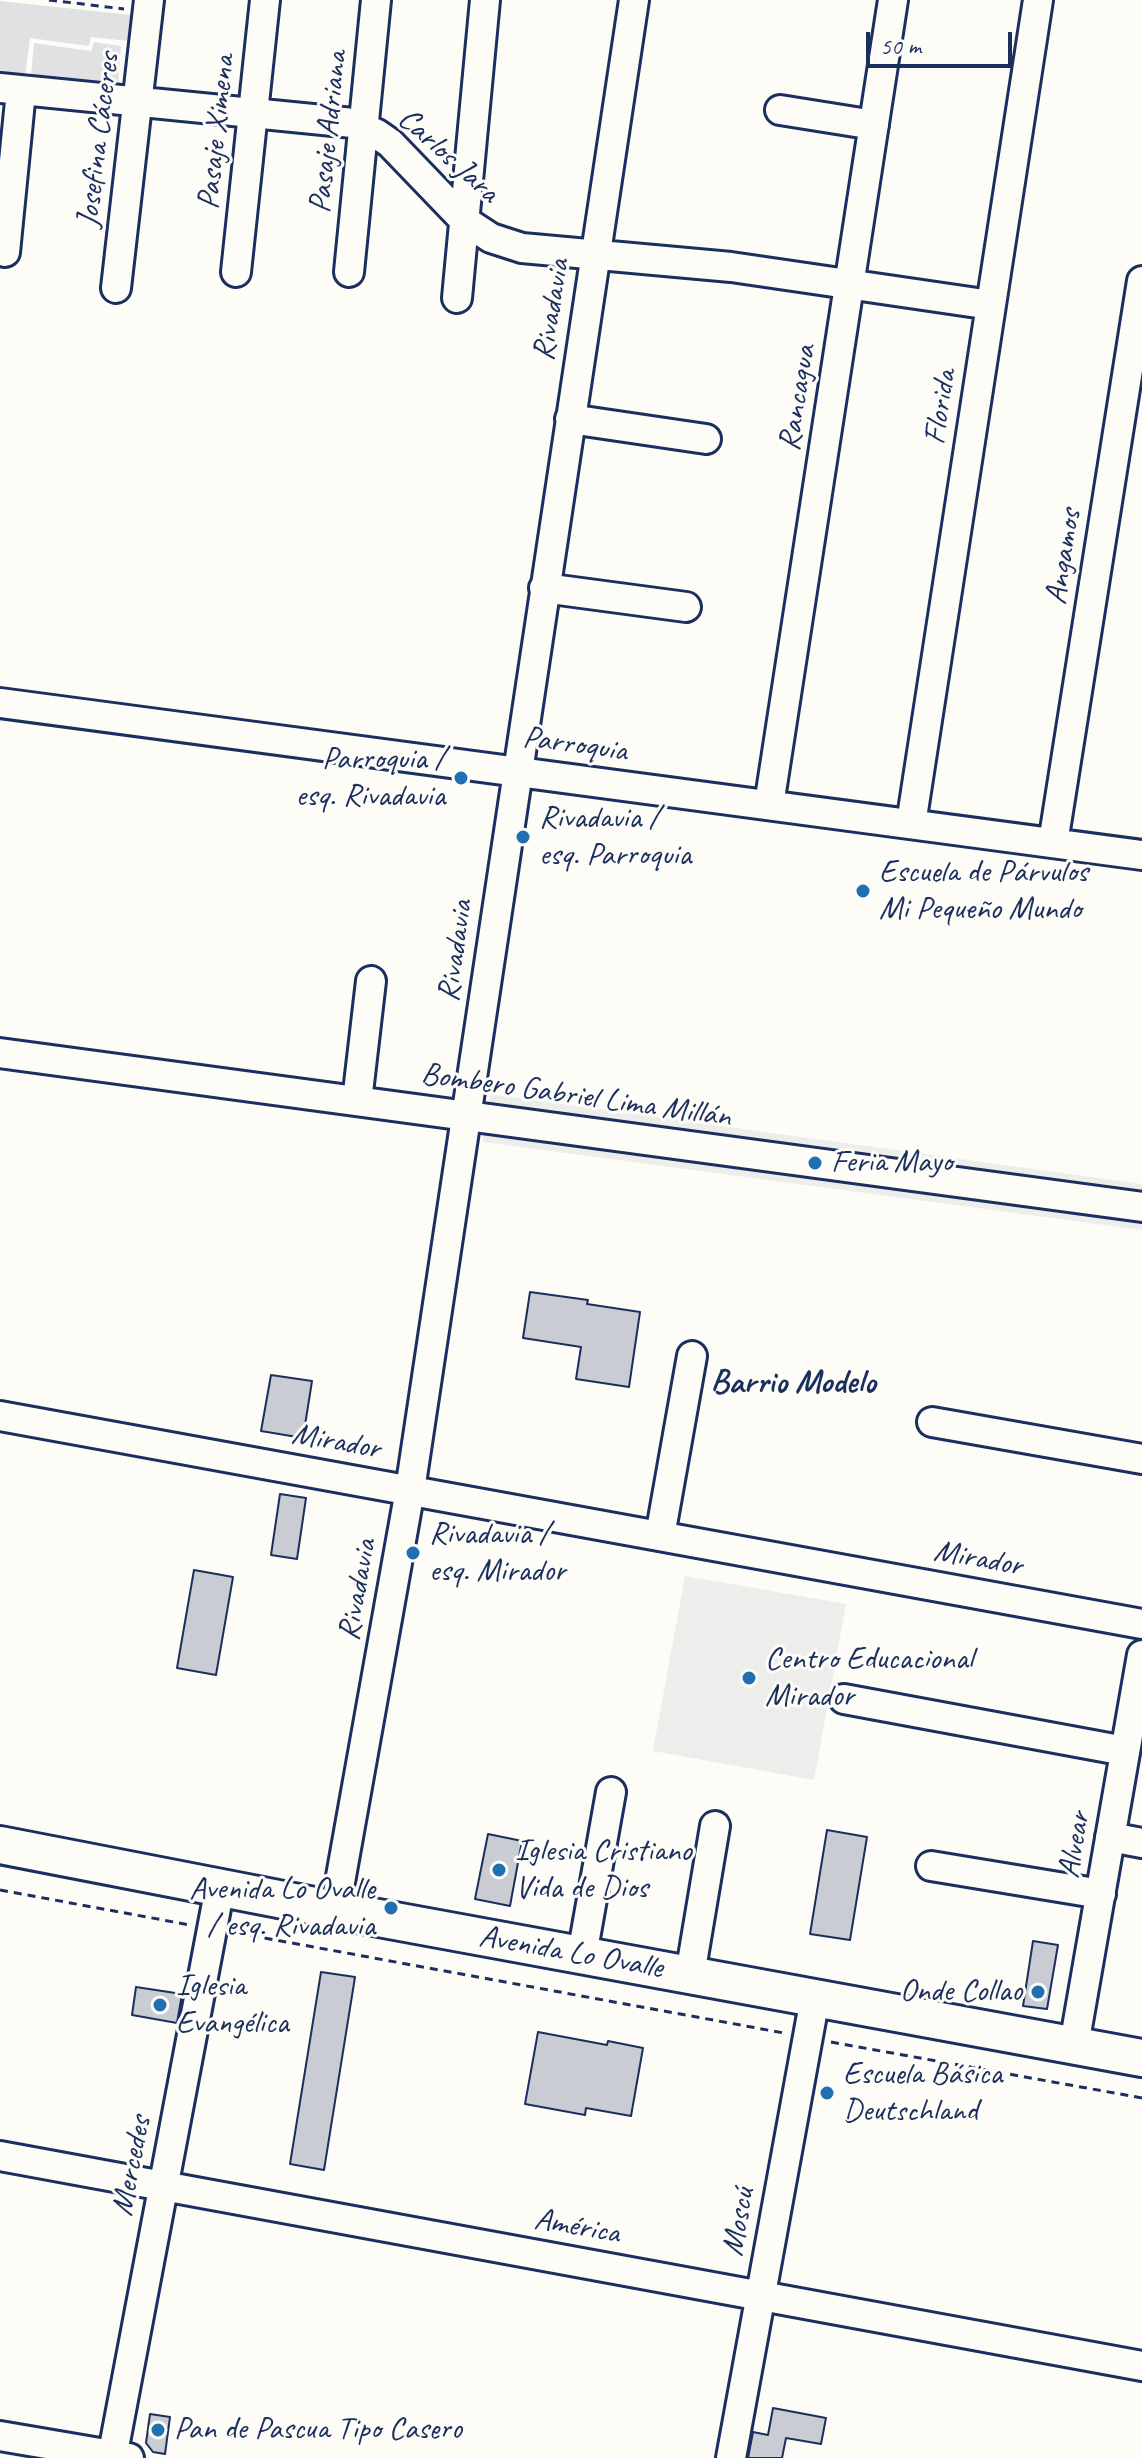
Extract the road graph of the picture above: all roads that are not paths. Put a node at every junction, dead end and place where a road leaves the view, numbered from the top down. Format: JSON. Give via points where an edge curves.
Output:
{"nodes":[{"id":1,"x":265,"y":0,"type":"edge"},
{"id":2,"x":376,"y":0,"type":"edge"},
{"id":3,"x":485,"y":0,"type":"edge"},
{"id":4,"x":634,"y":0,"type":"edge"},
{"id":5,"x":893,"y":0,"type":"edge"},
{"id":6,"x":1038,"y":0,"type":"edge"},
{"id":7,"x":148,"y":6,"type":"edge"},
{"id":8,"x":10,"y":90,"type":"edge"},
{"id":9,"x":138,"y":102,"type":"junction"},
{"id":10,"x":780,"y":110,"type":"dead end"},
{"id":11,"x":254,"y":113,"type":"junction"},
{"id":12,"x":874,"y":125,"type":"junction"},
{"id":13,"x":363,"y":127,"type":"junction"},
{"id":14,"x":465,"y":221,"type":"junction"},
{"id":15,"x":5,"y":252,"type":"dead end"},
{"id":16,"x":595,"y":253,"type":"junction"},
{"id":17,"x":236,"y":272,"type":"dead end"},
{"id":18,"x":349,"y":272,"type":"dead end"},
{"id":19,"x":1142,"y":281,"type":"edge"},
{"id":20,"x":849,"y":284,"type":"junction"},
{"id":21,"x":116,"y":288,"type":"dead end"},
{"id":22,"x":457,"y":298,"type":"dead end"},
{"id":23,"x":991,"y":305,"type":"junction"},
{"id":24,"x":570,"y":419,"type":"junction"},
{"id":25,"x":706,"y":439,"type":"dead end"},
{"id":26,"x":544,"y":588,"type":"junction"},
{"id":27,"x":686,"y":607,"type":"dead end"},
{"id":28,"x":0,"y":703,"type":"edge"},
{"id":29,"x":516,"y":772,"type":"junction"},
{"id":30,"x":769,"y":805,"type":"junction"},
{"id":31,"x":911,"y":824,"type":"junction"},
{"id":32,"x":1053,"y":843,"type":"junction"},
{"id":33,"x":1142,"y":855,"type":"edge"},
{"id":34,"x":371,"y":981,"type":"dead end"},
{"id":35,"x":0,"y":1053,"type":"edge"},
{"id":36,"x":357,"y":1101,"type":"junction"},
{"id":37,"x":467,"y":1116,"type":"junction"},
{"id":38,"x":1142,"y":1207,"type":"edge"},
{"id":39,"x":692,"y":1356,"type":"dead end"},
{"id":40,"x":0,"y":1416,"type":"edge"},
{"id":41,"x":932,"y":1422,"type":"dead end"},
{"id":42,"x":1142,"y":1459,"type":"edge"},
{"id":43,"x":410,"y":1490,"type":"junction"},
{"id":44,"x":660,"y":1536,"type":"junction"},
{"id":45,"x":1142,"y":1624,"type":"edge"},
{"id":46,"x":1142,"y":1655,"type":"edge"},
{"id":47,"x":844,"y":1699,"type":"dead end"},
{"id":48,"x":1125,"y":1751,"type":"junction"},
{"id":49,"x":611,"y":1792,"type":"dead end"},
{"id":50,"x":715,"y":1826,"type":"dead end"},
{"id":51,"x":1110,"y":1837,"type":"junction"},
{"id":52,"x":1142,"y":1843,"type":"edge"},
{"id":53,"x":0,"y":1845,"type":"edge"},
{"id":54,"x":931,"y":1866,"type":"dead end"},
{"id":55,"x":220,"y":1887,"type":"junction"},
{"id":56,"x":1101,"y":1894,"type":"junction"},
{"id":57,"x":335,"y":1910,"type":"junction"},
{"id":58,"x":582,"y":1955,"type":"junction"},
{"id":59,"x":690,"y":1975,"type":"junction"},
{"id":60,"x":815,"y":1998,"type":"junction"},
{"id":61,"x":1074,"y":2045,"type":"junction"},
{"id":62,"x":1142,"y":2058,"type":"edge"},
{"id":63,"x":0,"y":2156,"type":"edge"},
{"id":64,"x":163,"y":2186,"type":"junction"},
{"id":65,"x":760,"y":2295,"type":"junction"},
{"id":66,"x":1142,"y":2366,"type":"edge"},
{"id":67,"x":0,"y":2436,"type":"edge"},
{"id":68,"x":0,"y":2453,"type":"edge"},
{"id":69,"x":118,"y":2457,"type":"edge"},
{"id":70,"x":26,"y":2458,"type":"edge"},
{"id":71,"x":731,"y":2458,"type":"edge"}],
"edges":[{"from":1,"to":11,"type":"street","name":"Pasaje Ximena"},
{"from":2,"to":13,"type":"street","name":"Pasaje Adriana"},
{"from":3,"to":14,"type":"street"},
{"from":4,"to":16,"type":"street","name":"Rivadavia"},
{"from":5,"to":12,"type":"street","name":"Rancagua"},
{"from":6,"to":23,"type":"street","name":"Florida"},
{"from":7,"to":9,"type":"street","name":"Josefina Cáceres"},
{"from":8,"to":9,"type":"street","name":"Carlos Jara"},
{"from":8,"to":15,"type":"street"},
{"from":9,"to":11,"type":"street","name":"Carlos Jara"},
{"from":9,"to":21,"type":"street","name":"Josefina Cáceres"},
{"from":10,"to":12,"type":"street"},
{"from":11,"to":13,"type":"street","name":"Carlos Jara"},
{"from":11,"to":17,"type":"street","name":"Pasaje Ximena"},
{"from":12,"to":20,"type":"street","name":"Rancagua"},
{"from":13,"to":14,"type":"street","name":"Carlos Jara","via":[[390,143]]},
{"from":13,"to":18,"type":"street","name":"Pasaje Adriana"},
{"from":14,"to":16,"type":"street","name":"Carlos Jara","via":[[491,238],[522,248]]},
{"from":14,"to":22,"type":"street"},
{"from":16,"to":20,"type":"street","name":"Carlos Jara"},
{"from":16,"to":24,"type":"street","name":"Rivadavia"},
{"from":19,"to":32,"type":"street","name":"Angamos"},
{"from":20,"to":23,"type":"street","name":"Carlos Jara"},
{"from":20,"to":30,"type":"street","name":"Rancagua"},
{"from":23,"to":31,"type":"street","name":"Florida"},
{"from":24,"to":25,"type":"street"},
{"from":24,"to":26,"type":"street","name":"Rivadavia"},
{"from":26,"to":27,"type":"street"},
{"from":26,"to":29,"type":"street","name":"Rivadavia"},
{"from":28,"to":29,"type":"street","name":"Parroquia"},
{"from":29,"to":30,"type":"street","name":"Parroquia"},
{"from":29,"to":37,"type":"street","name":"Rivadavia"},
{"from":30,"to":31,"type":"street","name":"Parroquia"},
{"from":31,"to":32,"type":"street","name":"Parroquia"},
{"from":32,"to":33,"type":"street","name":"Parroquia"},
{"from":34,"to":36,"type":"street"},
{"from":35,"to":36,"type":"street","name":"Bombero Gabriel Lima Millán"},
{"from":36,"to":37,"type":"street","name":"Bombero Gabriel Lima Millán"},
{"from":37,"to":38,"type":"street","name":"Bombero Gabriel Lima Millán"},
{"from":37,"to":43,"type":"street","name":"Rivadavia"},
{"from":39,"to":44,"type":"street"},
{"from":40,"to":43,"type":"street","name":"Mirador"},
{"from":41,"to":42,"type":"street"},
{"from":43,"to":44,"type":"street","name":"Mirador"},
{"from":43,"to":57,"type":"street","name":"Rivadavia"},
{"from":44,"to":45,"type":"street","name":"Mirador"},
{"from":46,"to":48,"type":"street","name":"Alvear"},
{"from":47,"to":48,"type":"street"},
{"from":48,"to":51,"type":"street","name":"Alvear"},
{"from":49,"to":58,"type":"street"},
{"from":50,"to":59,"type":"street"},
{"from":51,"to":52,"type":"street"},
{"from":51,"to":56,"type":"street","name":"Alvear"},
{"from":53,"to":55,"type":"main road","name":"Avenida Lo Ovalle"},
{"from":54,"to":56,"type":"street"},
{"from":55,"to":57,"type":"main road","name":"Avenida Lo Ovalle"},
{"from":55,"to":64,"type":"street","name":"Mercedes"},
{"from":56,"to":61,"type":"street","name":"Alvear"},
{"from":57,"to":58,"type":"main road","name":"Avenida Lo Ovalle"},
{"from":58,"to":59,"type":"main road","name":"Avenida Lo Ovalle"},
{"from":59,"to":60,"type":"main road","name":"Avenida Lo Ovalle"},
{"from":60,"to":61,"type":"main road","name":"Avenida Lo Ovalle"},
{"from":60,"to":65,"type":"street","name":"Moscú"},
{"from":61,"to":62,"type":"main road","name":"Avenida Lo Ovalle"},
{"from":63,"to":64,"type":"street","name":"América"},
{"from":64,"to":65,"type":"street","name":"América"},
{"from":64,"to":69,"type":"street","name":"Mercedes"},
{"from":65,"to":66,"type":"street","name":"América"},
{"from":65,"to":71,"type":"street","name":"Moscú"},
{"from":67,"to":69,"type":"street"},
{"from":68,"to":70,"type":"street"}]}
